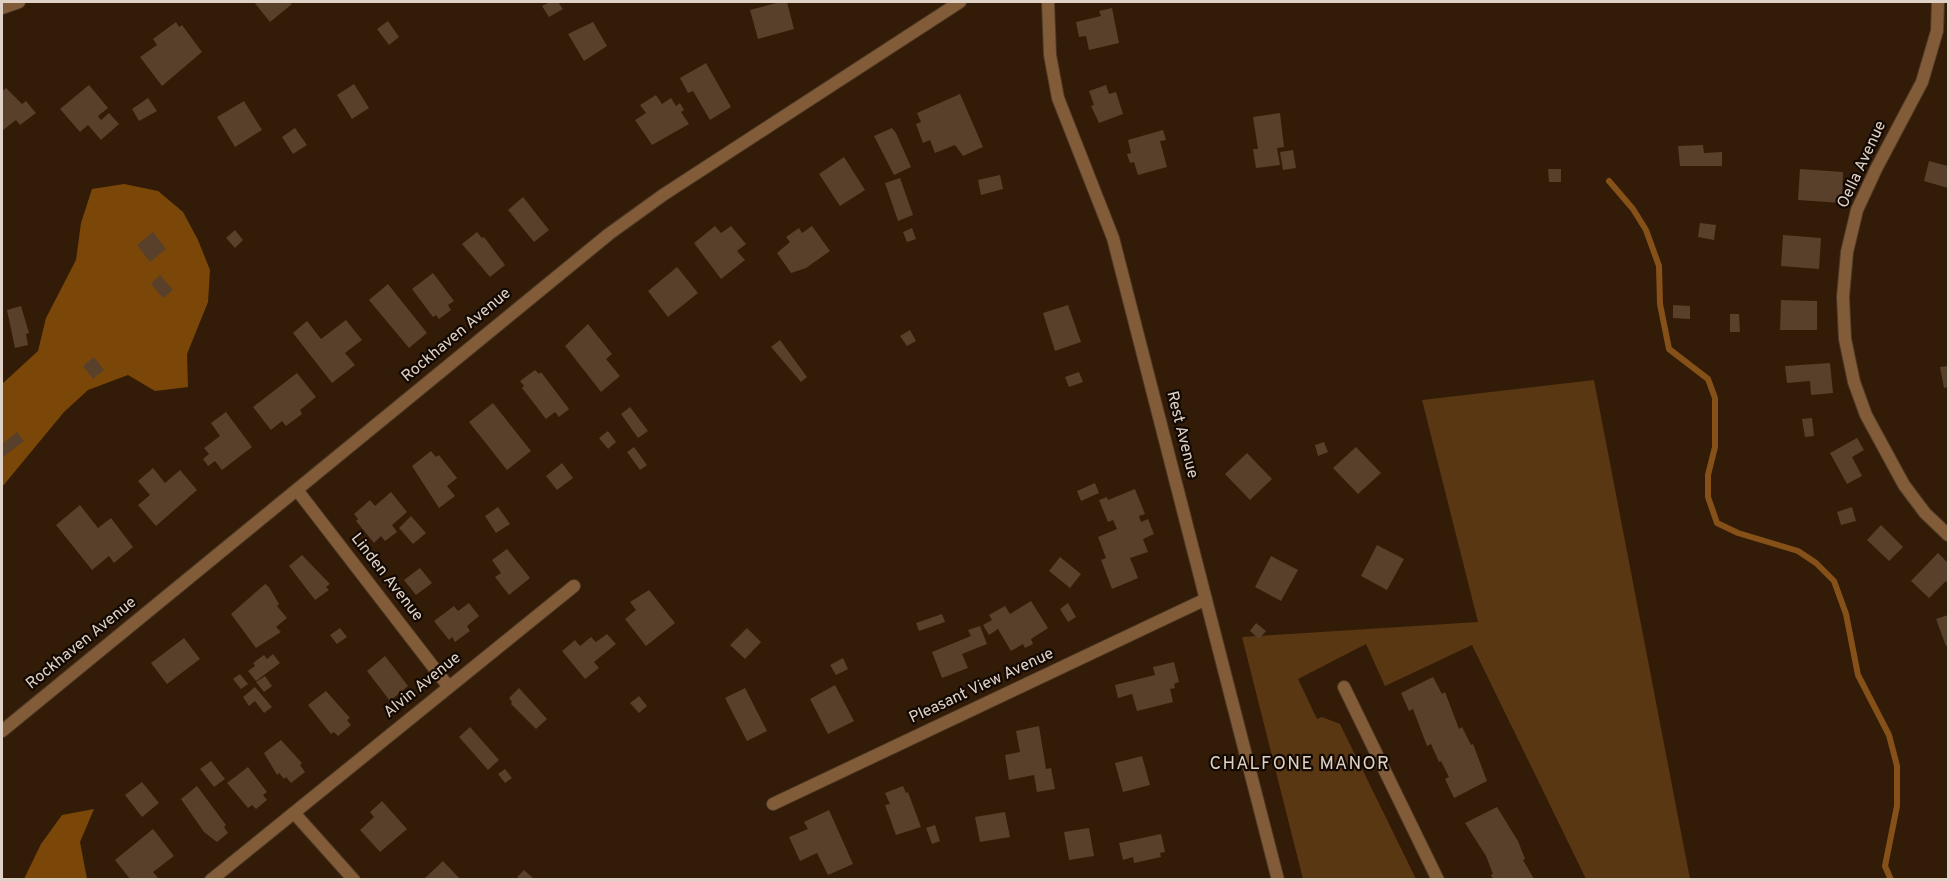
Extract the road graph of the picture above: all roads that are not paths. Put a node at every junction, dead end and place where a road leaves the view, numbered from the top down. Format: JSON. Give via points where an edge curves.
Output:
{"nodes":[{"id":1,"x":19,"y":2,"type":"edge"},
{"id":2,"x":960,"y":2,"type":"edge"},
{"id":3,"x":1048,"y":2,"type":"edge"},
{"id":4,"x":1938,"y":2,"type":"edge"},
{"id":5,"x":2,"y":8,"type":"edge"},
{"id":6,"x":297,"y":490,"type":"junction"},
{"id":7,"x":1948,"y":534,"type":"edge"},
{"id":8,"x":574,"y":586,"type":"dead end"},
{"id":9,"x":1206,"y":599,"type":"junction"},
{"id":10,"x":448,"y":686,"type":"junction"},
{"id":11,"x":1344,"y":687,"type":"dead end"},
{"id":12,"x":2,"y":731,"type":"edge"},
{"id":13,"x":773,"y":804,"type":"dead end"},
{"id":14,"x":294,"y":814,"type":"junction"},
{"id":15,"x":211,"y":879,"type":"edge"},
{"id":16,"x":354,"y":879,"type":"edge"},
{"id":17,"x":1278,"y":879,"type":"edge"},
{"id":18,"x":1438,"y":879,"type":"edge"}],
"edges":[{"from":1,"to":5,"type":"street"},
{"from":2,"to":6,"type":"street","name":"Rockhaven Avenue","via":[[609,234]]},
{"from":3,"to":9,"type":"street","name":"Rest Avenue","via":[[1050,55],[1058,98],[1113,238]]},
{"from":4,"to":7,"type":"street","name":"Oella Avenue","via":[[1937,31],[1922,82],[1857,210],[1847,252],[1843,297],[1845,339],[1866,415],[1904,485],[1925,513]]},
{"from":6,"to":10,"type":"street","name":"Linden Avenue"},
{"from":6,"to":12,"type":"street","name":"Rockhaven Avenue"},
{"from":8,"to":10,"type":"street","name":"Alvin Avenue"},
{"from":9,"to":13,"type":"street","name":"Pleasant View Avenue"},
{"from":9,"to":17,"type":"street","name":"Rest Avenue"},
{"from":10,"to":14,"type":"street","name":"Alvin Avenue"},
{"from":11,"to":18,"type":"street"},
{"from":14,"to":15,"type":"street","name":"Alvin Avenue"},
{"from":14,"to":16,"type":"street"}]}
